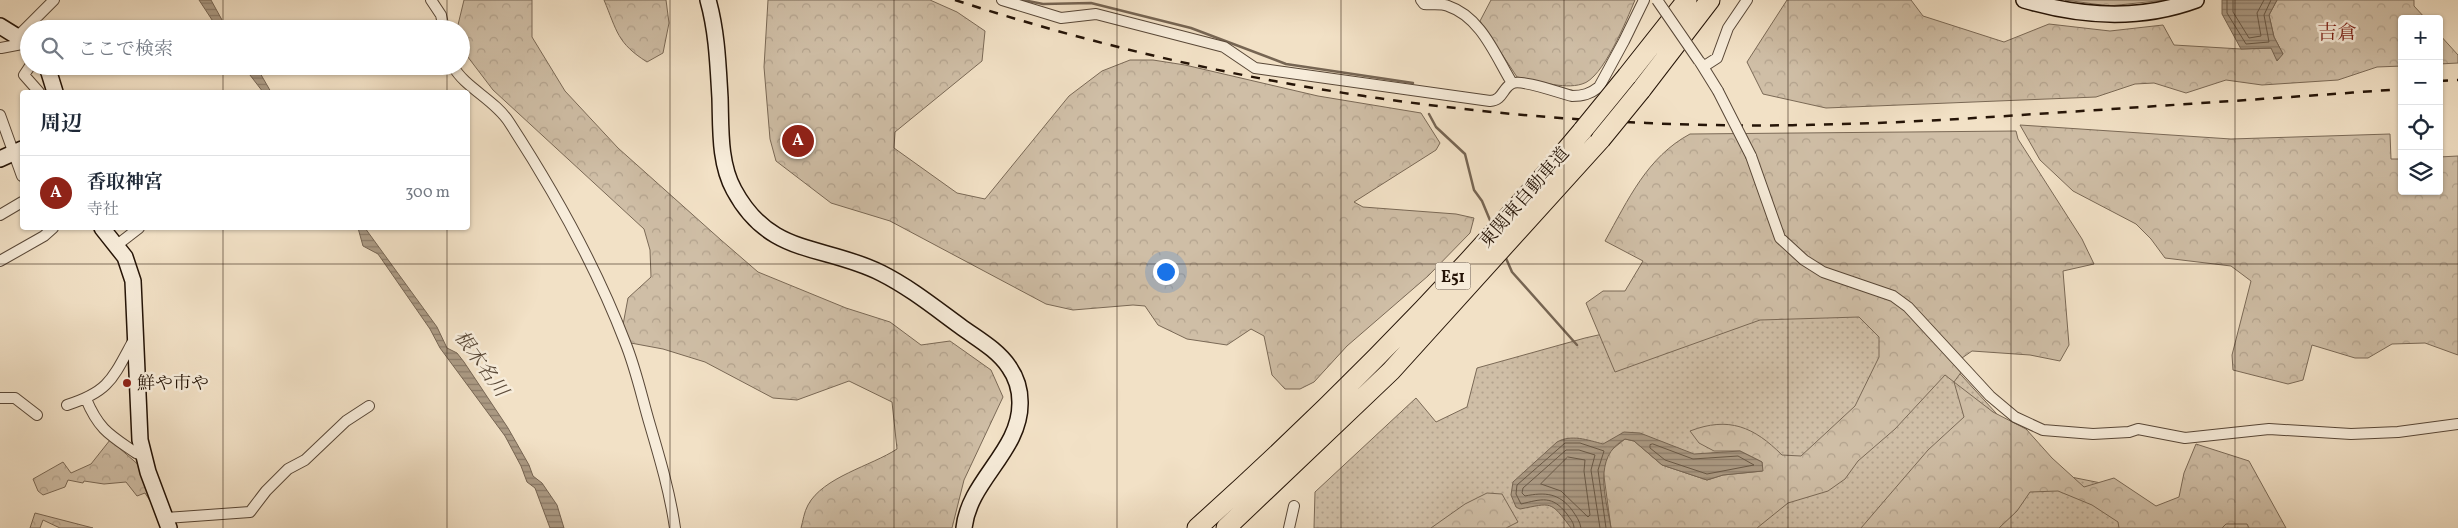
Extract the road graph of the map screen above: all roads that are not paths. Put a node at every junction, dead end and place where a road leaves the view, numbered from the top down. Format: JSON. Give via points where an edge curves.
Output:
{"nodes":[{"id":1,"x":54,"y":0,"type":"edge"},
{"id":2,"x":431,"y":0,"type":"edge"},
{"id":3,"x":708,"y":0,"type":"edge"},
{"id":4,"x":1002,"y":0,"type":"edge"},
{"id":5,"x":1421,"y":0,"type":"edge"},
{"id":6,"x":1644,"y":0,"type":"edge"},
{"id":7,"x":1657,"y":0,"type":"edge"},
{"id":8,"x":1687,"y":0,"type":"edge"},
{"id":9,"x":1710,"y":0,"type":"edge"},
{"id":10,"x":1747,"y":0,"type":"edge"},
{"id":11,"x":2024,"y":0,"type":"edge"},
{"id":12,"x":2196,"y":0,"type":"edge"},
{"id":13,"x":1447,"y":2,"type":"edge"},
{"id":14,"x":40,"y":20,"type":"edge"},
{"id":15,"x":441,"y":20,"type":"edge"},
{"id":16,"x":0,"y":26,"type":"edge"},
{"id":17,"x":20,"y":38,"type":"edge"},
{"id":18,"x":20,"y":42,"type":"edge"},
{"id":19,"x":1,"y":48,"type":"edge"},
{"id":20,"x":1701,"y":64,"type":"junction"},
{"id":21,"x":24,"y":75,"type":"edge"},
{"id":22,"x":50,"y":75,"type":"edge"},
{"id":23,"x":460,"y":75,"type":"edge"},
{"id":24,"x":1512,"y":83,"type":"junction"},
{"id":25,"x":37,"y":90,"type":"edge"},
{"id":26,"x":54,"y":90,"type":"edge"},
{"id":27,"x":0,"y":115,"type":"edge"},
{"id":28,"x":12,"y":153,"type":"edge"},
{"id":29,"x":20,"y":171,"type":"edge"},
{"id":30,"x":1560,"y":171,"type":"junction"},
{"id":31,"x":20,"y":203,"type":"edge"},
{"id":32,"x":0,"y":215,"type":"edge"},
{"id":33,"x":51,"y":230,"type":"edge"},
{"id":34,"x":104,"y":230,"type":"edge"},
{"id":35,"x":136,"y":230,"type":"edge"},
{"id":36,"x":117,"y":245,"type":"junction"},
{"id":37,"x":0,"y":261,"type":"edge"},
{"id":38,"x":138,"y":340,"type":"junction"},
{"id":39,"x":0,"y":398,"type":"edge"},
{"id":40,"x":86,"y":399,"type":"junction"},
{"id":41,"x":67,"y":405,"type":"dead end"},
{"id":42,"x":369,"y":406,"type":"dead end"},
{"id":43,"x":37,"y":415,"type":"dead end"},
{"id":44,"x":2458,"y":424,"type":"edge"},
{"id":45,"x":142,"y":454,"type":"junction"},
{"id":46,"x":1294,"y":506,"type":"dead end"},
{"id":47,"x":168,"y":523,"type":"edge"},
{"id":48,"x":675,"y":528,"type":"edge"},
{"id":49,"x":964,"y":528,"type":"edge"},
{"id":50,"x":1197,"y":528,"type":"edge"},
{"id":51,"x":1226,"y":528,"type":"edge"},
{"id":52,"x":1289,"y":528,"type":"edge"}],
"edges":[{"from":1,"to":14,"type":"street"},
{"from":2,"to":15,"type":"street"},
{"from":3,"to":49,"type":"street","via":[[718,62],[724,164],[734,190],[761,226],[788,243],[862,266],[901,284],[992,349],[1009,366],[1018,386],[1019,420],[1013,435],[972,496]]},
{"from":4,"to":24,"type":"street","via":[[1061,18],[1096,14],[1224,48],[1255,68],[1490,101],[1500,97]]},
{"from":5,"to":13,"type":"street","via":[[1424,4]]},
{"from":6,"to":24,"type":"street","via":[[1593,92],[1572,96]]},
{"from":7,"to":20,"type":"street","bridge":true},
{"from":8,"to":30,"type":"highway","name":"東関東自動車道","number":"E51","bridge":true,"via":[[1583,130]]},
{"from":9,"to":30,"type":"highway","name":"東関東自動車道","number":"E51","bridge":true,"via":[[1601,139]]},
{"from":10,"to":20,"type":"street","via":[[1728,28],[1717,58]]},
{"from":11,"to":12,"type":"street","via":[[2072,12],[2122,15],[2163,10]]},
{"from":13,"to":24,"type":"street","via":[[1474,22]]},
{"from":16,"to":17,"type":"street"},
{"from":18,"to":19,"type":"street"},
{"from":20,"to":44,"type":"street","bridge":true,"via":[[1751,156],[1780,238],[1823,272],[1893,296],[1908,307],[2015,417],[2043,430],[2093,434],[2138,429],[2185,438],[2269,429],[2350,434],[2398,432]]},
{"from":21,"to":25,"type":"street"},
{"from":22,"to":26,"type":"street"},
{"from":23,"to":48,"type":"street","via":[[507,118],[544,176],[586,253],[626,343],[669,492]]},
{"from":27,"to":28,"type":"street"},
{"from":28,"to":29,"type":"street"},
{"from":30,"to":50,"type":"highway","name":"東関東自動車道","number":"E51","via":[[1296,437]]},
{"from":30,"to":51,"type":"highway","name":"東関東自動車道","number":"E51","via":[[1391,371]]},
{"from":31,"to":32,"type":"street"},
{"from":33,"to":37,"type":"street"},
{"from":34,"to":36,"type":"street"},
{"from":35,"to":36,"type":"street"},
{"from":36,"to":38,"type":"street","via":[[133,281]]},
{"from":38,"to":40,"type":"street","via":[[132,344],[112,379]]},
{"from":38,"to":45,"type":"street"},
{"from":39,"to":43,"type":"street","via":[[15,398]]},
{"from":40,"to":41,"type":"street"},
{"from":40,"to":45,"type":"street","via":[[94,418],[105,432]]},
{"from":42,"to":47,"type":"street","via":[[346,421],[305,460],[288,469],[250,512]]},
{"from":45,"to":47,"type":"street"},
{"from":46,"to":52,"type":"street"}]}
